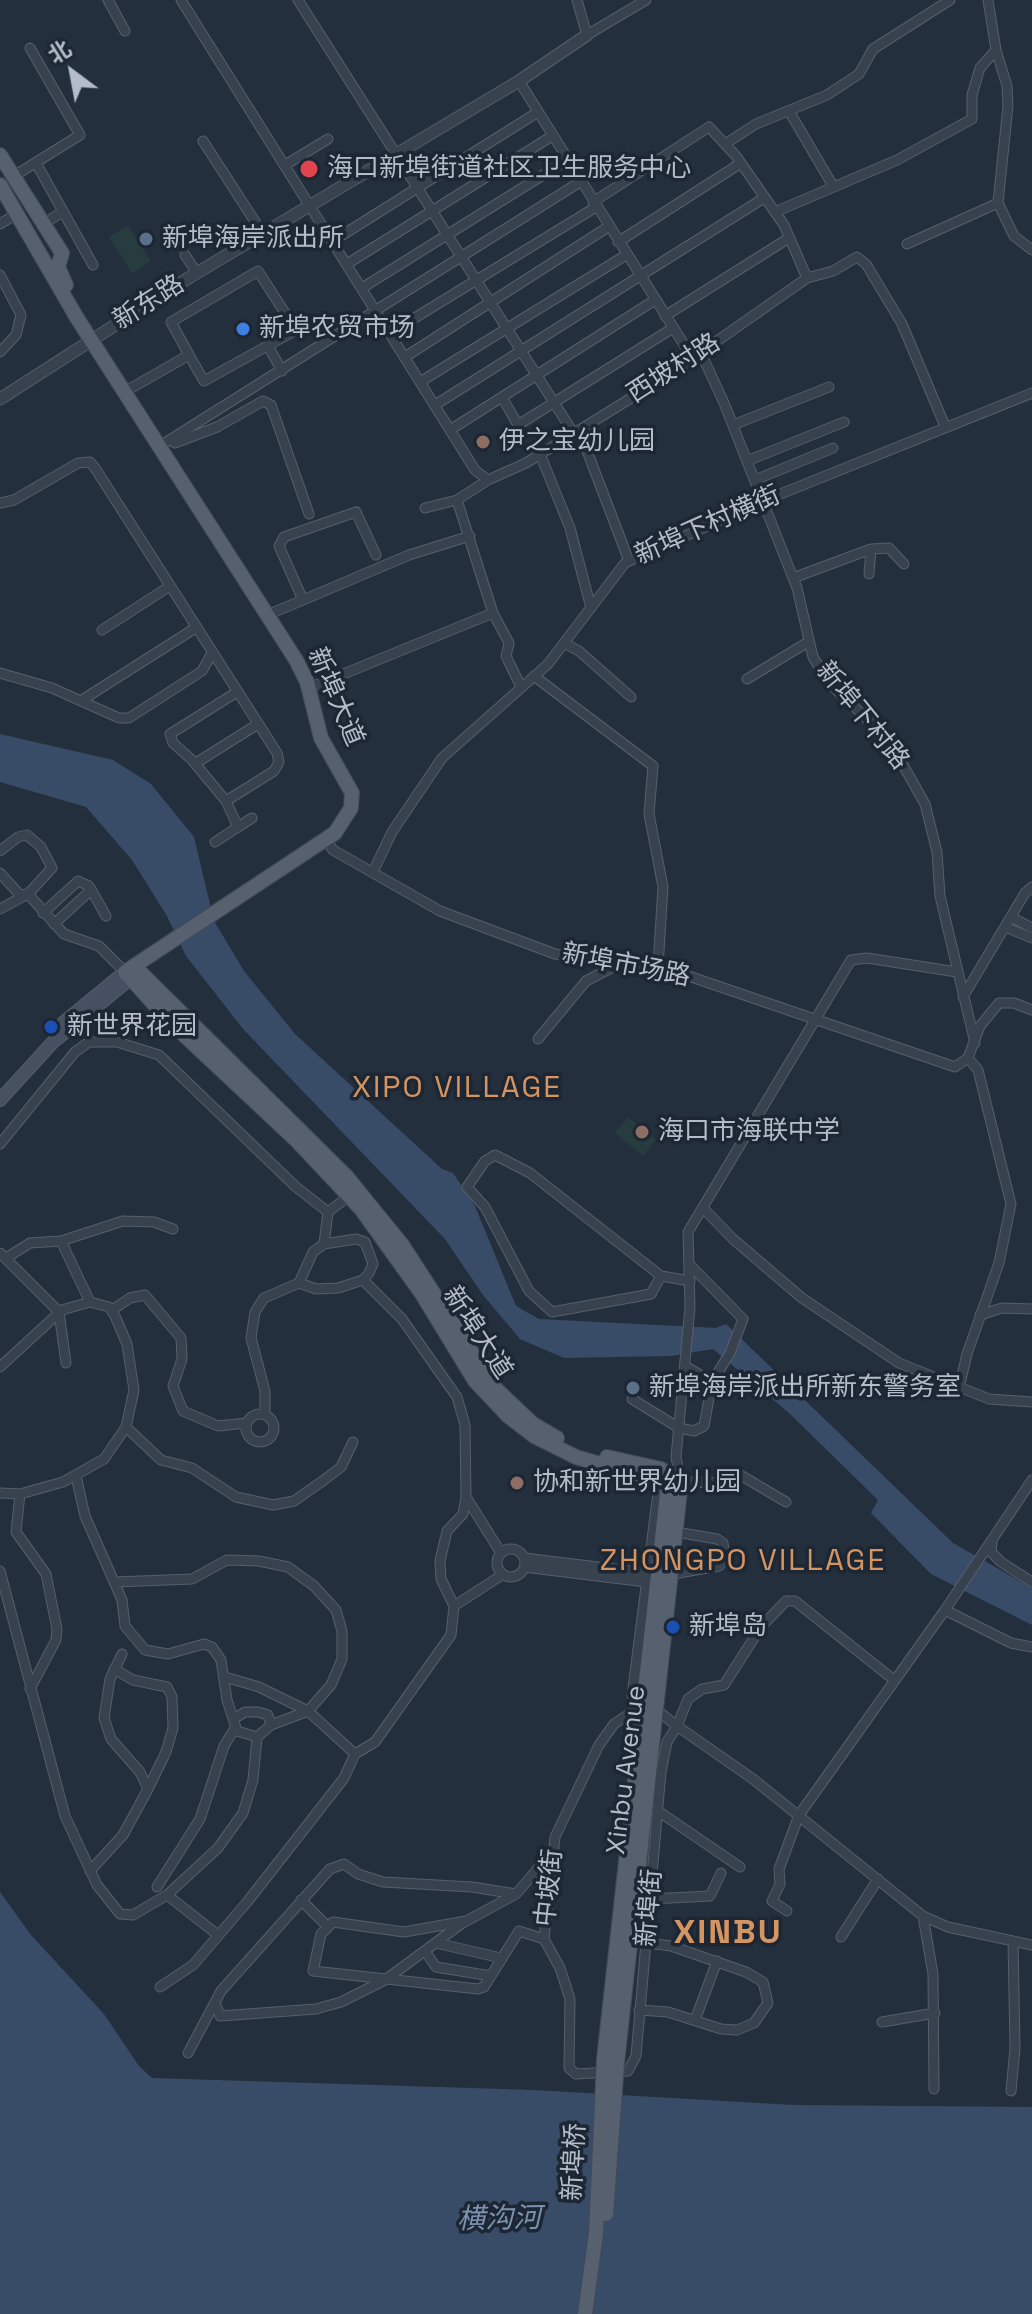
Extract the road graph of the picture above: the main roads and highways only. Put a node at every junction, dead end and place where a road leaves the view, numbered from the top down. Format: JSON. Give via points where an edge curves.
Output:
{"nodes":[{"id":1,"x":0,"y":155,"type":"edge"},
{"id":2,"x":0,"y":185,"type":"edge"},
{"id":3,"x":92,"y":338,"type":"junction"},
{"id":4,"x":132,"y":972,"type":"junction"},
{"id":5,"x":0,"y":1092,"type":"edge"},
{"id":6,"x":0,"y":1100,"type":"edge"},
{"id":7,"x":667,"y":1479,"type":"junction"},
{"id":8,"x":647,"y":1711,"type":"junction"},
{"id":9,"x":609,"y":2065,"type":"junction"},
{"id":10,"x":585,"y":2314,"type":"edge"},
{"id":11,"x":594,"y":2314,"type":"edge"}],
"edges":[{"from":1,"to":3,"type":"main road","name":"新埠大道","via":[[62,253],[62,279],[88,321]]},
{"from":2,"to":3,"type":"main road","name":"新埠大道"},
{"from":3,"to":4,"type":"main road","name":"新埠大道","via":[[296,660],[321,738],[353,798],[343,825],[326,840]]},
{"from":4,"to":5,"type":"main road","via":[[75,1011]]},
{"from":4,"to":6,"type":"main road","via":[[53,1042]]},
{"from":4,"to":7,"type":"main road","name":"新埠大道","via":[[359,1190],[512,1407],[554,1437]]},
{"from":4,"to":7,"type":"main road","name":"新埠大道","via":[[170,1022],[349,1196],[414,1281],[475,1381],[508,1416],[576,1457]]},
{"from":7,"to":8,"type":"main road","name":"Xinbu Avenue"},
{"from":7,"to":8,"type":"main road","name":"Xinbu Avenue","via":[[676,1532],[673,1574]]},
{"from":8,"to":9,"type":"main road","name":"Xinbu Avenue"},
{"from":9,"to":10,"type":"main road","name":"新埠桥","bridge":true},
{"from":9,"to":11,"type":"main road","name":"新埠桥","bridge":true,"via":[[605,2232]]}]}
